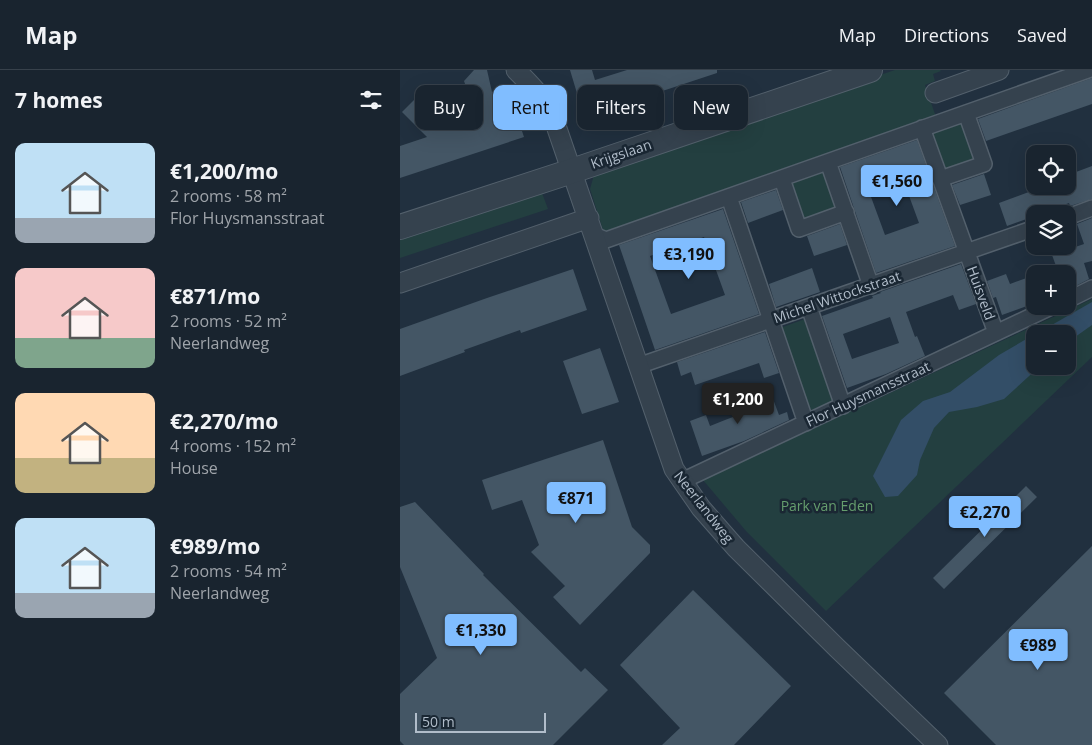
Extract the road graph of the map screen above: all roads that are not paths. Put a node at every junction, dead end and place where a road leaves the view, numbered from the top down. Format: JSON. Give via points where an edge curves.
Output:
{"nodes":[{"id":1,"x":516,"y":70,"type":"edge"},
{"id":2,"x":870,"y":70,"type":"edge"},
{"id":3,"x":999,"y":70,"type":"edge"},
{"id":4,"x":1088,"y":70,"type":"edge"},
{"id":5,"x":935,"y":93,"type":"dead end"},
{"id":6,"x":966,"y":113,"type":"junction"},
{"id":7,"x":922,"y":128,"type":"junction"},
{"id":8,"x":828,"y":162,"type":"junction"},
{"id":9,"x":572,"y":171,"type":"junction"},
{"id":10,"x":782,"y":179,"type":"junction"},
{"id":11,"x":940,"y":179,"type":"junction"},
{"id":12,"x":729,"y":197,"type":"junction"},
{"id":13,"x":1092,"y":208,"type":"edge"},
{"id":14,"x":846,"y":212,"type":"junction"},
{"id":15,"x":1076,"y":214,"type":"edge"},
{"id":16,"x":591,"y":227,"type":"junction"},
{"id":17,"x":400,"y":228,"type":"edge"},
{"id":18,"x":1026,"y":231,"type":"edge"},
{"id":19,"x":966,"y":253,"type":"junction"},
{"id":20,"x":400,"y":283,"type":"edge"},
{"id":21,"x":871,"y":286,"type":"junction"},
{"id":22,"x":1092,"y":288,"type":"edge"},
{"id":23,"x":1076,"y":296,"type":"edge"},
{"id":24,"x":809,"y":307,"type":"junction"},
{"id":25,"x":1034,"y":315,"type":"edge"},
{"id":26,"x":770,"y":320,"type":"junction"},
{"id":27,"x":996,"y":333,"type":"junction"},
{"id":28,"x":638,"y":366,"type":"junction"},
{"id":29,"x":842,"y":406,"type":"junction"},
{"id":30,"x":806,"y":423,"type":"junction"},
{"id":31,"x":682,"y":481,"type":"junction"},
{"id":32,"x":938,"y":745,"type":"edge"}],
"edges":[{"from":1,"to":9,"type":"street","name":"Neerlandweg","via":[[546,102]]},
{"from":2,"to":9,"type":"street","name":"Krijgslaan"},
{"from":3,"to":5,"type":"street"},
{"from":4,"to":6,"type":"street"},
{"from":6,"to":7,"type":"street"},
{"from":6,"to":11,"type":"street","via":[[984,164]]},
{"from":7,"to":8,"type":"street"},
{"from":7,"to":11,"type":"street","name":"Huisveld"},
{"from":8,"to":10,"type":"street"},
{"from":8,"to":14,"type":"street"},
{"from":9,"to":16,"type":"street","name":"Neerlandweg"},
{"from":9,"to":17,"type":"street","name":"Krijgslaan"},
{"from":10,"to":12,"type":"street"},
{"from":10,"to":14,"type":"street","via":[[799,229]]},
{"from":11,"to":19,"type":"street","name":"Huisveld"},
{"from":12,"to":16,"type":"street","via":[[606,240]]},
{"from":12,"to":26,"type":"street"},
{"from":13,"to":15,"type":"street"},
{"from":14,"to":21,"type":"street"},
{"from":16,"to":20,"type":"street"},
{"from":16,"to":28,"type":"street","name":"Neerlandweg"},
{"from":18,"to":19,"type":"street","name":"Michel Wittockstraat"},
{"from":19,"to":21,"type":"street","name":"Michel Wittockstraat"},
{"from":19,"to":27,"type":"street","name":"Huisveld"},
{"from":21,"to":24,"type":"street","name":"Michel Wittockstraat"},
{"from":22,"to":23,"type":"street"},
{"from":24,"to":26,"type":"street","name":"Michel Wittockstraat"},
{"from":24,"to":29,"type":"street"},
{"from":25,"to":27,"type":"street","name":"Flor Huysmansstraat"},
{"from":26,"to":28,"type":"street","name":"Michel Wittockstraat"},
{"from":26,"to":30,"type":"street"},
{"from":27,"to":29,"type":"street","name":"Flor Huysmansstraat"},
{"from":28,"to":31,"type":"street","name":"Neerlandweg","via":[[674,469]]},
{"from":29,"to":30,"type":"street","name":"Flor Huysmansstraat"},
{"from":30,"to":31,"type":"street","name":"Flor Huysmansstraat"},
{"from":31,"to":32,"type":"street","name":"Neerlandweg","via":[[736,548]]}]}
